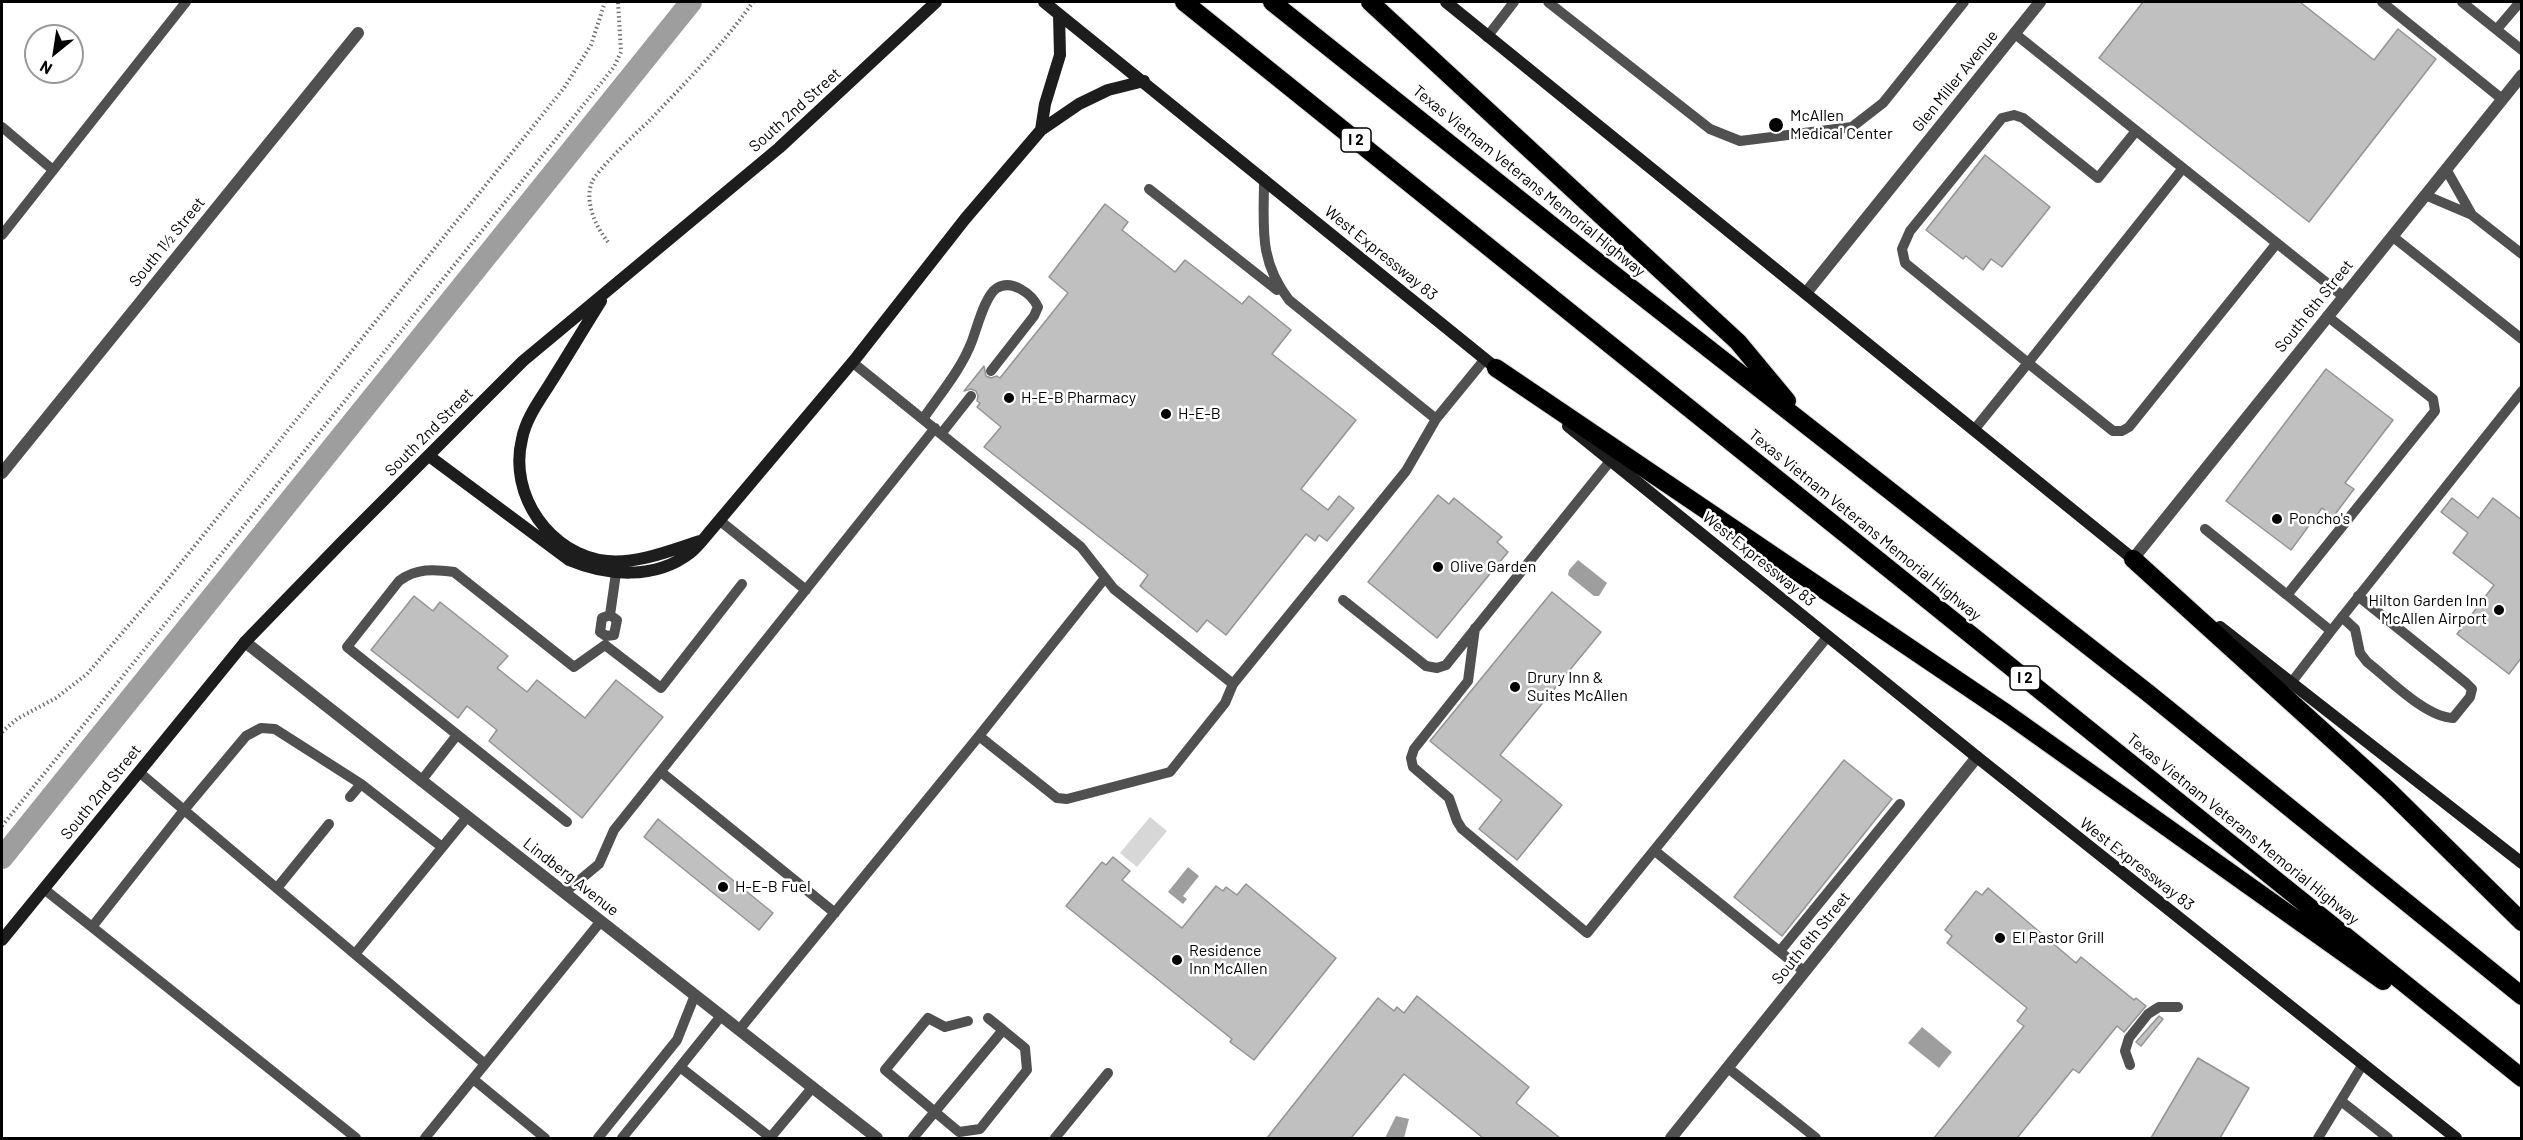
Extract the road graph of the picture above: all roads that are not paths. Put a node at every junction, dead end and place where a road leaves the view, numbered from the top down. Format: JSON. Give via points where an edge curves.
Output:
{"nodes":[{"id":1,"x":186,"y":2,"type":"edge"},
{"id":2,"x":1044,"y":2,"type":"edge"},
{"id":3,"x":1184,"y":2,"type":"edge"},
{"id":4,"x":1272,"y":2,"type":"edge"},
{"id":5,"x":1370,"y":2,"type":"edge"},
{"id":6,"x":1446,"y":2,"type":"edge"},
{"id":7,"x":1514,"y":2,"type":"edge"},
{"id":8,"x":1548,"y":2,"type":"edge"},
{"id":9,"x":1964,"y":2,"type":"edge"},
{"id":10,"x":2040,"y":2,"type":"edge"},
{"id":11,"x":2382,"y":2,"type":"edge"},
{"id":12,"x":2462,"y":2,"type":"edge"},
{"id":13,"x":2520,"y":2,"type":"edge"},
{"id":14,"x":932,"y":5,"type":"edge"},
{"id":15,"x":1059,"y":14,"type":"junction"},
{"id":16,"x":2497,"y":30,"type":"junction"},
{"id":17,"x":358,"y":33,"type":"dead end"},
{"id":18,"x":2014,"y":33,"type":"junction"},
{"id":19,"x":1487,"y":37,"type":"junction"},
{"id":20,"x":2522,"y":50,"type":"edge"},
{"id":21,"x":2522,"y":75,"type":"edge"},
{"id":22,"x":1144,"y":81,"type":"junction"},
{"id":23,"x":2502,"y":99,"type":"junction"},
{"id":24,"x":2,"y":127,"type":"edge"},
{"id":25,"x":1041,"y":130,"type":"junction"},
{"id":26,"x":2136,"y":131,"type":"junction"},
{"id":27,"x":2183,"y":168,"type":"junction"},
{"id":28,"x":2446,"y":169,"type":"junction"},
{"id":29,"x":53,"y":170,"type":"junction"},
{"id":30,"x":1264,"y":179,"type":"junction"},
{"id":31,"x":1149,"y":189,"type":"dead end"},
{"id":32,"x":2425,"y":195,"type":"junction"},
{"id":33,"x":2472,"y":215,"type":"junction"},
{"id":34,"x":2,"y":235,"type":"edge"},
{"id":35,"x":2392,"y":236,"type":"junction"},
{"id":36,"x":2277,"y":243,"type":"junction"},
{"id":37,"x":2522,"y":254,"type":"edge"},
{"id":38,"x":1806,"y":293,"type":"junction"},
{"id":39,"x":605,"y":294,"type":"junction"},
{"id":40,"x":2343,"y":296,"type":"junction"},
{"id":41,"x":1289,"y":300,"type":"junction"},
{"id":42,"x":2328,"y":316,"type":"junction"},
{"id":43,"x":2522,"y":339,"type":"edge"},
{"id":44,"x":852,"y":362,"type":"junction"},
{"id":45,"x":1491,"y":363,"type":"junction"},
{"id":46,"x":2028,"y":363,"type":"junction"},
{"id":47,"x":991,"y":371,"type":"dead end"},
{"id":48,"x":2522,"y":391,"type":"edge"},
{"id":49,"x":971,"y":396,"type":"dead end"},
{"id":50,"x":922,"y":418,"type":"junction"},
{"id":51,"x":1436,"y":419,"type":"junction"},
{"id":52,"x":1809,"y":427,"type":"junction"},
{"id":53,"x":1974,"y":430,"type":"junction"},
{"id":54,"x":938,"y":431,"type":"junction"},
{"id":55,"x":429,"y":456,"type":"junction"},
{"id":56,"x":1611,"y":460,"type":"junction"},
{"id":57,"x":2,"y":473,"type":"edge"},
{"id":58,"x":719,"y":520,"type":"junction"},
{"id":59,"x":2205,"y":529,"type":"dead end"},
{"id":60,"x":702,"y":541,"type":"junction"},
{"id":61,"x":2133,"y":559,"type":"junction"},
{"id":62,"x":616,"y":573,"type":"junction"},
{"id":63,"x":1105,"y":578,"type":"junction"},
{"id":64,"x":742,"y":584,"type":"dead end"},
{"id":65,"x":806,"y":590,"type":"junction"},
{"id":66,"x":2287,"y":596,"type":"junction"},
{"id":67,"x":2358,"y":596,"type":"junction"},
{"id":68,"x":1342,"y":600,"type":"dead end"},
{"id":69,"x":2342,"y":616,"type":"junction"},
{"id":70,"x":1476,"y":628,"type":"junction"},
{"id":71,"x":2331,"y":631,"type":"junction"},
{"id":72,"x":1828,"y":636,"type":"junction"},
{"id":73,"x":605,"y":641,"type":"junction"},
{"id":74,"x":245,"y":642,"type":"junction"},
{"id":75,"x":2291,"y":683,"type":"junction"},
{"id":76,"x":1233,"y":684,"type":"junction"},
{"id":77,"x":457,"y":735,"type":"junction"},
{"id":78,"x":979,"y":736,"type":"junction"},
{"id":79,"x":1977,"y":758,"type":"junction"},
{"id":80,"x":139,"y":772,"type":"junction"},
{"id":81,"x":661,"y":772,"type":"junction"},
{"id":82,"x":421,"y":780,"type":"junction"},
{"id":83,"x":361,"y":784,"type":"junction"},
{"id":84,"x":350,"y":797,"type":"dead end"},
{"id":85,"x":1900,"y":804,"type":"dead end"},
{"id":86,"x":184,"y":810,"type":"junction"},
{"id":87,"x":467,"y":817,"type":"junction"},
{"id":88,"x":567,"y":822,"type":"dead end"},
{"id":89,"x":329,"y":824,"type":"dead end"},
{"id":90,"x":442,"y":847,"type":"junction"},
{"id":91,"x":1655,"y":850,"type":"junction"},
{"id":92,"x":2522,"y":863,"type":"edge"},
{"id":93,"x":277,"y":888,"type":"junction"},
{"id":94,"x":44,"y":889,"type":"junction"},
{"id":95,"x":564,"y":893,"type":"junction"},
{"id":96,"x":835,"y":913,"type":"junction"},
{"id":97,"x":601,"y":921,"type":"junction"},
{"id":98,"x":2522,"y":922,"type":"edge"},
{"id":99,"x":92,"y":927,"type":"junction"},
{"id":100,"x":2,"y":940,"type":"edge"},
{"id":101,"x":1780,"y":951,"type":"junction"},
{"id":102,"x":356,"y":954,"type":"junction"},
{"id":103,"x":1805,"y":972,"type":"junction"},
{"id":104,"x":695,"y":995,"type":"junction"},
{"id":105,"x":2522,"y":996,"type":"edge"},
{"id":106,"x":2178,"y":1006,"type":"dead end"},
{"id":107,"x":721,"y":1016,"type":"junction"},
{"id":108,"x":988,"y":1017,"type":"dead end"},
{"id":109,"x":969,"y":1021,"type":"dead end"},
{"id":110,"x":1003,"y":1029,"type":"junction"},
{"id":111,"x":739,"y":1030,"type":"junction"},
{"id":112,"x":485,"y":1064,"type":"junction"},
{"id":113,"x":2363,"y":1064,"type":"junction"},
{"id":114,"x":2130,"y":1065,"type":"dead end"},
{"id":115,"x":680,"y":1067,"type":"junction"},
{"id":116,"x":1728,"y":1068,"type":"junction"},
{"id":117,"x":1108,"y":1073,"type":"dead end"},
{"id":118,"x":473,"y":1079,"type":"junction"},
{"id":119,"x":2522,"y":1080,"type":"edge"},
{"id":120,"x":812,"y":1088,"type":"junction"},
{"id":121,"x":2341,"y":1101,"type":"junction"},
{"id":122,"x":935,"y":1112,"type":"junction"},
{"id":123,"x":356,"y":1138,"type":"edge"},
{"id":124,"x":425,"y":1138,"type":"edge"},
{"id":125,"x":545,"y":1138,"type":"edge"},
{"id":126,"x":598,"y":1138,"type":"edge"},
{"id":127,"x":622,"y":1138,"type":"edge"},
{"id":128,"x":770,"y":1138,"type":"edge"},
{"id":129,"x":877,"y":1138,"type":"edge"},
{"id":130,"x":913,"y":1138,"type":"edge"},
{"id":131,"x":1055,"y":1138,"type":"edge"},
{"id":132,"x":1671,"y":1138,"type":"edge"},
{"id":133,"x":1816,"y":1138,"type":"edge"},
{"id":134,"x":2318,"y":1138,"type":"edge"},
{"id":135,"x":2388,"y":1138,"type":"edge"},
{"id":136,"x":2456,"y":1138,"type":"edge"}],
"edges":[{"from":1,"to":29,"type":"lane"},
{"from":2,"to":15,"type":"main road","name":"West Expressway 83"},
{"from":3,"to":119,"type":"highway","name":"Texas Vietnam Veterans Memorial Highway","number":"I 2"},
{"from":4,"to":52,"type":"highway","name":"Texas Vietnam Veterans Memorial Highway"},
{"from":5,"to":52,"type":"highway","via":[[1738,342]]},
{"from":6,"to":19,"type":"main road"},
{"from":7,"to":19,"type":"lane"},
{"from":8,"to":9,"type":"lane","via":[[1710,129],[1740,141],[1852,127],[1883,103]]},
{"from":10,"to":18,"type":"street","name":"Glen Miller Avenue"},
{"from":11,"to":23,"type":"lane"},
{"from":12,"to":16,"type":"lane"},
{"from":13,"to":16,"type":"lane"},
{"from":14,"to":39,"type":"main road","name":"South 2nd Street","via":[[779,148]]},
{"from":15,"to":22,"type":"main road","name":"West Expressway 83"},
{"from":15,"to":25,"type":"main road","via":[[1060,56]]},
{"from":16,"to":20,"type":"lane"},
{"from":17,"to":57,"type":"street","name":"South 1½ Street"},
{"from":18,"to":26,"type":"lane"},
{"from":18,"to":38,"type":"street","name":"Glen Miller Avenue"},
{"from":19,"to":38,"type":"main road"},
{"from":21,"to":23,"type":"street","name":"South 6th Street"},
{"from":22,"to":25,"type":"main road","via":[[1108,90]]},
{"from":22,"to":30,"type":"main road","name":"West Expressway 83"},
{"from":23,"to":28,"type":"street","name":"South 6th Street"},
{"from":24,"to":29,"type":"lane"},
{"from":25,"to":44,"type":"main road"},
{"from":26,"to":27,"type":"lane"},
{"from":26,"to":46,"type":"lane","via":[[2098,178],[2023,118],[2002,118],[1910,231],[1902,249],[1905,263]]},
{"from":27,"to":36,"type":"lane"},
{"from":27,"to":46,"type":"lane"},
{"from":28,"to":32,"type":"street","name":"South 6th Street"},
{"from":28,"to":33,"type":"lane"},
{"from":29,"to":34,"type":"lane"},
{"from":30,"to":41,"type":"lane","via":[[1268,264]]},
{"from":30,"to":45,"type":"main road","name":"West Expressway 83"},
{"from":31,"to":41,"type":"lane"},
{"from":32,"to":33,"type":"lane"},
{"from":32,"to":35,"type":"street","name":"South 6th Street"},
{"from":33,"to":37,"type":"lane"},
{"from":35,"to":40,"type":"street","name":"South 6th Street"},
{"from":35,"to":43,"type":"lane"},
{"from":36,"to":40,"type":"lane"},
{"from":36,"to":46,"type":"lane","via":[[2122,431],[2113,431]]},
{"from":38,"to":53,"type":"main road"},
{"from":39,"to":55,"type":"main road","name":"South 2nd Street","via":[[522,361]]},
{"from":39,"to":60,"type":"main road","via":[[528,421],[519,456],[524,492],[531,509],[552,536],[594,559],[610,562],[650,557]]},
{"from":40,"to":42,"type":"street","name":"South 6th Street"},
{"from":41,"to":51,"type":"lane"},
{"from":42,"to":61,"type":"street","name":"South 6th Street"},
{"from":42,"to":66,"type":"lane","via":[[2433,399],[2435,411]]},
{"from":44,"to":50,"type":"lane"},
{"from":44,"to":58,"type":"main road"},
{"from":45,"to":51,"type":"lane"},
{"from":45,"to":56,"type":"main road","name":"West Expressway 83"},
{"from":45,"to":119,"type":"highway","via":[[2006,713]]},
{"from":46,"to":53,"type":"lane"},
{"from":47,"to":50,"type":"lane","via":[[1038,307],[1033,297],[1005,285],[995,289],[987,300],[962,362]]},
{"from":48,"to":67,"type":"lane"},
{"from":49,"to":54,"type":"lane"},
{"from":50,"to":54,"type":"lane"},
{"from":51,"to":76,"type":"lane","via":[[1406,471]]},
{"from":52,"to":105,"type":"highway","name":"Texas Vietnam Veterans Memorial Highway","via":[[2148,693]]},
{"from":53,"to":61,"type":"main road"},
{"from":54,"to":63,"type":"lane","via":[[1081,548]]},
{"from":54,"to":65,"type":"lane"},
{"from":55,"to":62,"type":"main road","via":[[569,560]]},
{"from":55,"to":74,"type":"main road","name":"South 2nd Street"},
{"from":56,"to":70,"type":"lane"},
{"from":56,"to":72,"type":"main road","name":"West Expressway 83"},
{"from":58,"to":60,"type":"main road"},
{"from":58,"to":65,"type":"lane"},
{"from":59,"to":66,"type":"lane"},
{"from":60,"to":62,"type":"main road","via":[[672,564]]},
{"from":61,"to":75,"type":"main road"},
{"from":61,"to":98,"type":"highway","via":[[2388,790]]},
{"from":62,"to":73,"type":"lane","via":[[610,615],[617,620],[614,635]]},
{"from":63,"to":76,"type":"lane"},
{"from":63,"to":78,"type":"lane"},
{"from":64,"to":73,"type":"lane","via":[[660,687]]},
{"from":65,"to":81,"type":"lane"},
{"from":66,"to":71,"type":"lane"},
{"from":67,"to":69,"type":"lane"},
{"from":67,"to":69,"type":"lane","via":[[2472,689],[2453,718],[2429,712],[2367,662],[2360,653],[2355,629]]},
{"from":68,"to":70,"type":"lane","via":[[1426,666],[1446,665]]},
{"from":69,"to":71,"type":"lane"},
{"from":70,"to":91,"type":"lane","via":[[1468,681],[1414,749],[1412,758],[1413,767],[1449,798],[1462,829],[1587,933]]},
{"from":71,"to":75,"type":"lane"},
{"from":72,"to":79,"type":"main road","name":"West Expressway 83"},
{"from":72,"to":91,"type":"lane"},
{"from":73,"to":77,"type":"lane","via":[[574,667],[454,572],[408,574],[347,647]]},
{"from":74,"to":80,"type":"main road","name":"South 2nd Street"},
{"from":74,"to":82,"type":"street","name":"Lindberg Avenue"},
{"from":75,"to":92,"type":"main road"},
{"from":76,"to":78,"type":"lane","via":[[1225,703],[1170,772],[1066,799],[1048,793]]},
{"from":77,"to":82,"type":"lane"},
{"from":77,"to":88,"type":"lane"},
{"from":78,"to":96,"type":"lane"},
{"from":79,"to":103,"type":"street","name":"South 6th Street"},
{"from":79,"to":113,"type":"main road","name":"West Expressway 83"},
{"from":80,"to":86,"type":"lane"},
{"from":80,"to":94,"type":"main road","name":"South 2nd Street"},
{"from":81,"to":95,"type":"lane","via":[[614,830],[599,864]]},
{"from":81,"to":96,"type":"lane"},
{"from":82,"to":87,"type":"street","name":"Lindberg Avenue"},
{"from":83,"to":84,"type":"lane"},
{"from":83,"to":86,"type":"lane","via":[[275,729],[261,728],[246,736]]},
{"from":83,"to":90,"type":"lane"},
{"from":85,"to":101,"type":"lane"},
{"from":86,"to":93,"type":"lane"},
{"from":86,"to":99,"type":"lane"},
{"from":87,"to":90,"type":"lane"},
{"from":87,"to":95,"type":"street","name":"Lindberg Avenue"},
{"from":89,"to":93,"type":"lane"},
{"from":90,"to":102,"type":"lane"},
{"from":91,"to":101,"type":"lane"},
{"from":93,"to":102,"type":"lane"},
{"from":94,"to":99,"type":"lane"},
{"from":94,"to":100,"type":"main road","name":"South 2nd Street"},
{"from":95,"to":97,"type":"street","name":"Lindberg Avenue"},
{"from":96,"to":111,"type":"lane"},
{"from":97,"to":104,"type":"street","name":"Lindberg Avenue"},
{"from":97,"to":112,"type":"lane"},
{"from":99,"to":123,"type":"lane"},
{"from":101,"to":103,"type":"lane"},
{"from":102,"to":112,"type":"lane"},
{"from":103,"to":116,"type":"street","name":"South 6th Street"},
{"from":104,"to":107,"type":"street","name":"Lindberg Avenue"},
{"from":104,"to":126,"type":"lane","via":[[677,1040]]},
{"from":106,"to":114,"type":"lane","via":[[2159,1007],[2148,1014],[2129,1038],[2125,1051]]},
{"from":107,"to":111,"type":"street","name":"Lindberg Avenue"},
{"from":107,"to":115,"type":"lane"},
{"from":108,"to":110,"type":"lane"},
{"from":109,"to":122,"type":"lane","via":[[945,1027],[928,1018],[885,1070]]},
{"from":110,"to":122,"type":"lane"},
{"from":110,"to":122,"type":"lane","via":[[1025,1047],[1027,1070],[980,1129],[959,1132]]},
{"from":111,"to":120,"type":"street","name":"Lindberg Avenue"},
{"from":112,"to":118,"type":"lane"},
{"from":113,"to":121,"type":"lane"},
{"from":113,"to":136,"type":"main road","name":"West Expressway 83"},
{"from":115,"to":127,"type":"lane"},
{"from":115,"to":128,"type":"lane"},
{"from":116,"to":132,"type":"street","name":"South 6th Street"},
{"from":116,"to":133,"type":"lane"},
{"from":117,"to":131,"type":"lane"},
{"from":118,"to":124,"type":"lane"},
{"from":118,"to":125,"type":"lane"},
{"from":120,"to":128,"type":"lane"},
{"from":120,"to":129,"type":"street","name":"Lindberg Avenue"},
{"from":121,"to":134,"type":"lane"},
{"from":121,"to":135,"type":"lane"},
{"from":122,"to":130,"type":"lane"}]}
